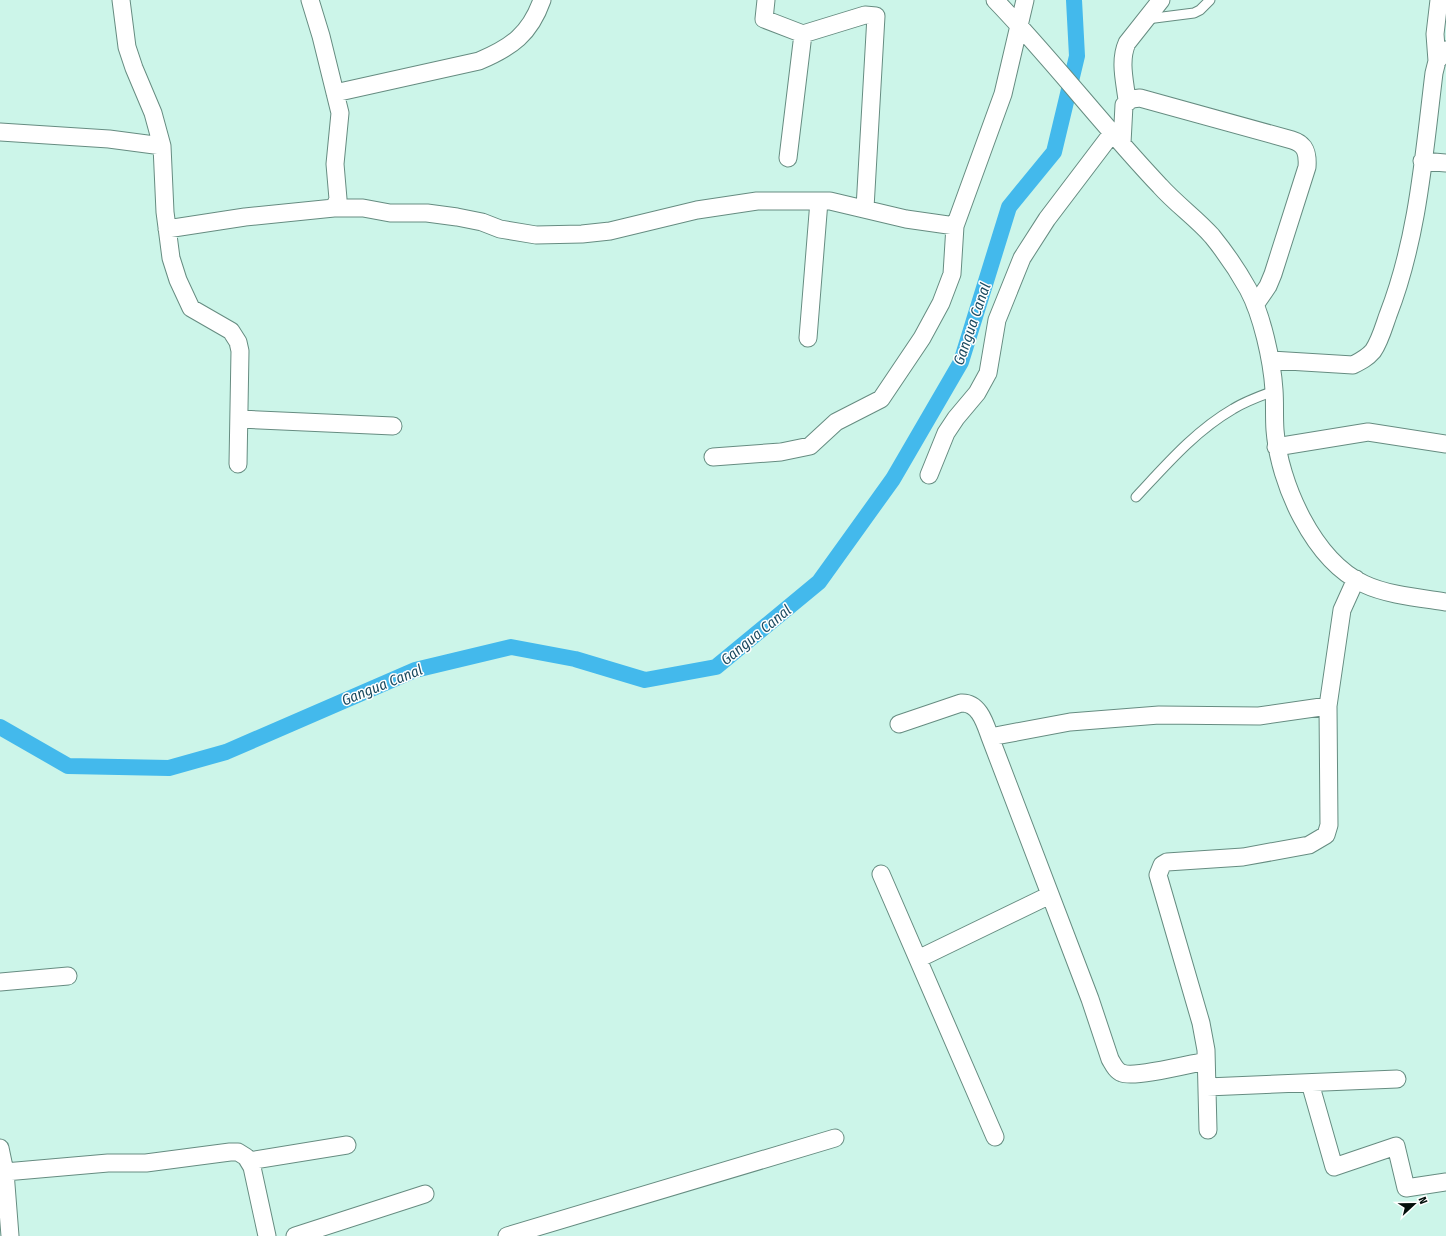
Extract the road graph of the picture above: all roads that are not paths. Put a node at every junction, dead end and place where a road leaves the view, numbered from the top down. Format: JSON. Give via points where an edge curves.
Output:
{"nodes":[{"id":1,"x":121,"y":0,"type":"edge"},
{"id":2,"x":310,"y":0,"type":"edge"},
{"id":3,"x":542,"y":0,"type":"edge"},
{"id":4,"x":766,"y":0,"type":"edge"},
{"id":5,"x":995,"y":0,"type":"edge"},
{"id":6,"x":1026,"y":0,"type":"edge"},
{"id":7,"x":1161,"y":0,"type":"edge"},
{"id":8,"x":1210,"y":0,"type":"edge"},
{"id":9,"x":1440,"y":0,"type":"edge"},
{"id":10,"x":1146,"y":19,"type":"junction"},
{"id":11,"x":1021,"y":26,"type":"junction"},
{"id":12,"x":803,"y":34,"type":"junction"},
{"id":13,"x":1442,"y":55,"type":"edge"},
{"id":14,"x":335,"y":93,"type":"junction"},
{"id":15,"x":1127,"y":100,"type":"junction"},
{"id":16,"x":0,"y":132,"type":"edge"},
{"id":17,"x":1114,"y":133,"type":"junction"},
{"id":18,"x":162,"y":146,"type":"junction"},
{"id":19,"x":788,"y":158,"type":"dead end"},
{"id":20,"x":1422,"y":161,"type":"junction"},
{"id":21,"x":1446,"y":164,"type":"edge"},
{"id":22,"x":819,"y":201,"type":"junction"},
{"id":23,"x":334,"y":208,"type":"junction"},
{"id":24,"x":865,"y":208,"type":"junction"},
{"id":25,"x":955,"y":226,"type":"junction"},
{"id":26,"x":167,"y":229,"type":"junction"},
{"id":27,"x":1255,"y":305,"type":"junction"},
{"id":28,"x":808,"y":338,"type":"dead end"},
{"id":29,"x":1271,"y":360,"type":"junction"},
{"id":30,"x":1274,"y":390,"type":"junction"},
{"id":31,"x":240,"y":419,"type":"junction"},
{"id":32,"x":394,"y":426,"type":"dead end"},
{"id":33,"x":1446,"y":444,"type":"edge"},
{"id":34,"x":1276,"y":447,"type":"junction"},
{"id":35,"x":713,"y":457,"type":"dead end"},
{"id":36,"x":238,"y":464,"type":"dead end"},
{"id":37,"x":928,"y":475,"type":"dead end"},
{"id":38,"x":1136,"y":497,"type":"dead end"},
{"id":39,"x":1356,"y":579,"type":"junction"},
{"id":40,"x":1446,"y":602,"type":"edge"},
{"id":41,"x":1328,"y":706,"type":"junction"},
{"id":42,"x":900,"y":724,"type":"dead end"},
{"id":43,"x":990,"y":737,"type":"junction"},
{"id":44,"x":882,"y":874,"type":"dead end"},
{"id":45,"x":1050,"y":895,"type":"junction"},
{"id":46,"x":918,"y":959,"type":"junction"},
{"id":47,"x":68,"y":976,"type":"dead end"},
{"id":48,"x":0,"y":982,"type":"edge"},
{"id":49,"x":1206,"y":1061,"type":"junction"},
{"id":50,"x":1397,"y":1079,"type":"dead end"},
{"id":51,"x":1310,"y":1083,"type":"junction"},
{"id":52,"x":1208,"y":1087,"type":"junction"},
{"id":53,"x":1208,"y":1130,"type":"dead end"},
{"id":54,"x":994,"y":1137,"type":"dead end"},
{"id":55,"x":835,"y":1138,"type":"dead end"},
{"id":56,"x":347,"y":1145,"type":"dead end"},
{"id":57,"x":0,"y":1148,"type":"edge"},
{"id":58,"x":249,"y":1162,"type":"junction"},
{"id":59,"x":5,"y":1172,"type":"junction"},
{"id":60,"x":1446,"y":1182,"type":"edge"},
{"id":61,"x":425,"y":1194,"type":"dead end"},
{"id":62,"x":10,"y":1236,"type":"edge"},
{"id":63,"x":267,"y":1236,"type":"edge"},
{"id":64,"x":295,"y":1236,"type":"edge"},
{"id":65,"x":507,"y":1236,"type":"edge"}],
"edges":[{"from":1,"to":18,"type":"street","via":[[127,47],[153,113]]},
{"from":2,"to":14,"type":"street"},
{"from":3,"to":14,"type":"street","via":[[526,32],[499,53],[479,61]]},
{"from":4,"to":12,"type":"street","via":[[764,19]]},
{"from":5,"to":11,"type":"street"},
{"from":6,"to":11,"type":"street"},
{"from":7,"to":10,"type":"street"},
{"from":8,"to":10,"type":"lane","via":[[1194,13]]},
{"from":9,"to":13,"type":"street","via":[[1435,34]]},
{"from":10,"to":15,"type":"street","via":[[1124,50],[1122,59]]},
{"from":11,"to":17,"type":"street"},
{"from":11,"to":25,"type":"street","via":[[1003,94]]},
{"from":12,"to":19,"type":"street"},
{"from":12,"to":24,"type":"street","via":[[865,15],[876,16]]},
{"from":13,"to":20,"type":"street","via":[[1434,73]]},
{"from":14,"to":23,"type":"street","via":[[340,113],[335,164],[338,199]]},
{"from":15,"to":17,"type":"street"},
{"from":15,"to":27,"type":"street","via":[[1140,98],[1300,142],[1304,146],[1308,159],[1307,167],[1273,274]]},
{"from":16,"to":18,"type":"street","via":[[109,139]]},
{"from":17,"to":27,"type":"street","via":[[1160,187],[1212,236],[1245,284]]},
{"from":17,"to":37,"type":"street","via":[[1047,219],[1022,258],[997,320],[986,378],[946,433]]},
{"from":18,"to":26,"type":"street"},
{"from":20,"to":21,"type":"street"},
{"from":20,"to":29,"type":"street","via":[[1417,207],[1404,266],[1374,350],[1364,360],[1353,365]]},
{"from":22,"to":23,"type":"street","via":[[757,201],[697,210],[610,231],[536,235],[500,229],[457,217],[427,213],[390,213],[363,208]]},
{"from":22,"to":24,"type":"street"},
{"from":22,"to":28,"type":"street"},
{"from":23,"to":26,"type":"street","via":[[245,217]]},
{"from":24,"to":25,"type":"street"},
{"from":25,"to":35,"type":"street","via":[[952,274],[941,303],[922,338],[881,399],[836,422],[810,446],[780,452]]},
{"from":26,"to":31,"type":"street","via":[[171,258],[191,308],[231,330],[238,342]]},
{"from":27,"to":29,"type":"street"},
{"from":29,"to":30,"type":"street"},
{"from":30,"to":34,"type":"street"},
{"from":30,"to":38,"type":"lane","via":[[1232,410],[1196,435]]},
{"from":31,"to":32,"type":"street"},
{"from":31,"to":36,"type":"street"},
{"from":33,"to":34,"type":"street","via":[[1368,432]]},
{"from":34,"to":39,"type":"street","via":[[1292,498],[1308,529],[1328,555]]},
{"from":39,"to":40,"type":"street","via":[[1403,595]]},
{"from":39,"to":41,"type":"street","via":[[1342,610]]},
{"from":41,"to":43,"type":"street","via":[[1258,716],[1159,715],[1070,722]]},
{"from":41,"to":49,"type":"street","via":[[1329,825],[1326,835],[1309,845],[1243,857],[1167,862],[1158,870],[1159,881],[1201,1023]]},
{"from":42,"to":43,"type":"street","via":[[967,702],[977,708]]},
{"from":43,"to":45,"type":"street"},
{"from":44,"to":46,"type":"street"},
{"from":45,"to":46,"type":"street"},
{"from":45,"to":49,"type":"street","via":[[1115,1067],[1121,1073],[1134,1074]]},
{"from":46,"to":54,"type":"street"},
{"from":47,"to":48,"type":"street"},
{"from":49,"to":52,"type":"street"},
{"from":50,"to":51,"type":"street"},
{"from":51,"to":52,"type":"street"},
{"from":51,"to":60,"type":"street","via":[[1334,1167],[1396,1146],[1406,1188]]},
{"from":52,"to":53,"type":"street"},
{"from":55,"to":65,"type":"street"},
{"from":56,"to":58,"type":"street"},
{"from":57,"to":59,"type":"street"},
{"from":58,"to":59,"type":"street","via":[[238,1152],[230,1152],[146,1163]]},
{"from":58,"to":63,"type":"street"},
{"from":59,"to":62,"type":"street"},
{"from":61,"to":64,"type":"street"}]}
